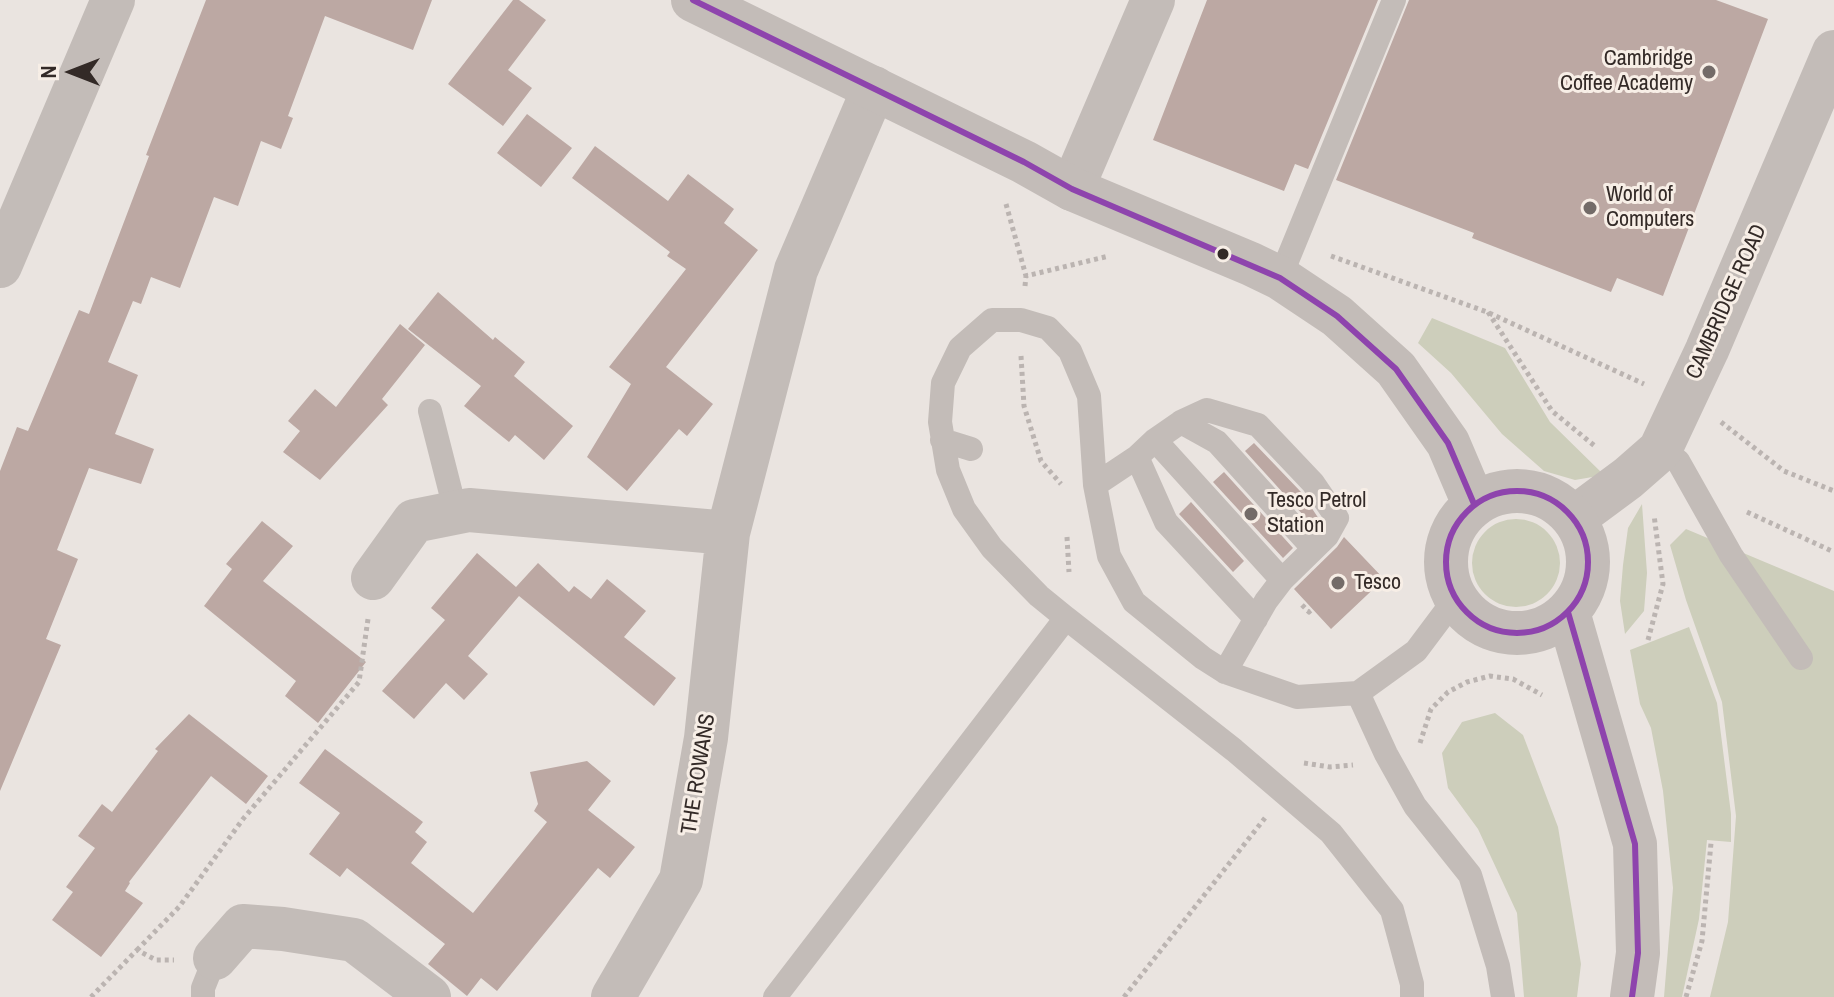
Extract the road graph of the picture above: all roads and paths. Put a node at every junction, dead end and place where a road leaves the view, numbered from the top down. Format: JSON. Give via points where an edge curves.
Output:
{"nodes":[{"id":1,"x":113,"y":0,"type":"edge"},
{"id":2,"x":693,"y":0,"type":"edge"},
{"id":3,"x":1153,"y":0,"type":"edge"},
{"id":4,"x":1394,"y":0,"type":"edge"},
{"id":5,"x":1834,"y":52,"type":"edge"},
{"id":6,"x":874,"y":88,"type":"junction"},
{"id":7,"x":1072,"y":189,"type":"junction"},
{"id":8,"x":1006,"y":203,"type":"dead end"},
{"id":9,"x":0,"y":266,"type":"edge"},
{"id":10,"x":1026,"y":276,"type":"dead end"},
{"id":11,"x":1280,"y":278,"type":"junction"},
{"id":12,"x":1487,"y":312,"type":"dead end"},
{"id":13,"x":430,"y":411,"type":"dead end"},
{"id":14,"x":1181,"y":422,"type":"junction"},
{"id":15,"x":1720,"y":422,"type":"dead end"},
{"id":16,"x":942,"y":440,"type":"junction"},
{"id":17,"x":1155,"y":440,"type":"junction"},
{"id":18,"x":971,"y":449,"type":"dead end"},
{"id":19,"x":1137,"y":457,"type":"junction"},
{"id":20,"x":1644,"y":464,"type":"junction"},
{"id":21,"x":1095,"y":485,"type":"junction"},
{"id":22,"x":1834,"y":491,"type":"edge"},
{"id":23,"x":1474,"y":504,"type":"junction"},
{"id":24,"x":456,"y":513,"type":"junction"},
{"id":25,"x":1707,"y":514,"type":"junction"},
{"id":26,"x":1574,"y":518,"type":"junction"},
{"id":27,"x":728,"y":533,"type":"junction"},
{"id":28,"x":1313,"y":548,"type":"junction"},
{"id":29,"x":1834,"y":552,"type":"edge"},
{"id":30,"x":1041,"y":566,"type":"dead end"},
{"id":31,"x":373,"y":578,"type":"joint"},
{"id":32,"x":1282,"y":580,"type":"junction"},
{"id":33,"x":1039,"y":596,"type":"junction"},
{"id":34,"x":1455,"y":599,"type":"junction"},
{"id":35,"x":1568,"y":612,"type":"junction"},
{"id":36,"x":1066,"y":618,"type":"junction"},
{"id":37,"x":1256,"y":619,"type":"junction"},
{"id":38,"x":1648,"y":640,"type":"dead end"},
{"id":39,"x":1801,"y":658,"type":"dead end"},
{"id":40,"x":1225,"y":672,"type":"junction"},
{"id":41,"x":1358,"y":693,"type":"junction"},
{"id":42,"x":1266,"y":817,"type":"dead end"},
{"id":43,"x":1711,"y":843,"type":"dead end"},
{"id":44,"x":137,"y":950,"type":"junction"},
{"id":45,"x":209,"y":978,"type":"edge"},
{"id":46,"x":91,"y":997,"type":"edge"},
{"id":47,"x":429,"y":997,"type":"edge"},
{"id":48,"x":613,"y":997,"type":"edge"},
{"id":49,"x":775,"y":997,"type":"edge"},
{"id":50,"x":1124,"y":997,"type":"edge"},
{"id":51,"x":1412,"y":997,"type":"edge"},
{"id":52,"x":1503,"y":997,"type":"edge"},
{"id":53,"x":1632,"y":997,"type":"edge"},
{"id":54,"x":1686,"y":997,"type":"edge"}],
"edges":[{"from":1,"to":9,"type":"street"},
{"from":2,"to":6,"type":"street"},
{"from":3,"to":7,"type":"street"},
{"from":4,"to":11,"type":"lane"},
{"from":5,"to":20,"type":"street","name":"CAMBRIDGE ROAD","via":[[1707,350]]},
{"from":6,"to":7,"type":"street"},
{"from":6,"to":27,"type":"street","name":"THE ROWANS","via":[[796,270]]},
{"from":7,"to":11,"type":"street"},
{"from":8,"to":10,"type":"path"},
{"from":11,"to":23,"type":"street","via":[[1337,316],[1396,369],[1448,443]]},
{"from":12,"to":20,"type":"path","via":[[1552,411],[1607,456]]},
{"from":13,"to":24,"type":"lane"},
{"from":14,"to":17,"type":"lane"},
{"from":14,"to":28,"type":"lane","via":[[1217,442]]},
{"from":14,"to":28,"type":"lane","via":[[1207,410],[1258,425],[1313,483],[1337,518]]},
{"from":15,"to":22,"type":"path","via":[[1784,471]]},
{"from":16,"to":18,"type":"lane"},
{"from":16,"to":21,"type":"lane","via":[[943,383],[960,348],[992,320],[1021,320],[1048,328],[1070,351],[1089,396]]},
{"from":16,"to":33,"type":"lane","via":[[964,509],[992,548]]},
{"from":17,"to":19,"type":"lane"},
{"from":17,"to":32,"type":"lane"},
{"from":19,"to":21,"type":"lane"},
{"from":19,"to":37,"type":"lane","via":[[1166,522]]},
{"from":20,"to":25,"type":"lane","via":[[1678,461]]},
{"from":20,"to":26,"type":"street","name":"CAMBRIDGE ROAD"},
{"from":20,"to":38,"type":"path","via":[[1663,584]]},
{"from":21,"to":40,"type":"lane","via":[[1109,556],[1134,602]]},
{"from":23,"to":26,"type":"street","via":[[1500,492],[1527,490],[1554,500]]},
{"from":23,"to":34,"type":"street","via":[[1456,523],[1447,548],[1446,574]]},
{"from":24,"to":27,"type":"street"},
{"from":24,"to":31,"type":"street","via":[[414,521]]},
{"from":25,"to":29,"type":"path","via":[[1736,508]]},
{"from":25,"to":39,"type":"lane"},
{"from":26,"to":35,"type":"street","via":[[1586,541],[1589,566],[1583,591]]},
{"from":27,"to":48,"type":"street","name":"THE ROWANS","via":[[706,738],[681,880]]},
{"from":28,"to":32,"type":"lane"},
{"from":30,"to":33,"type":"lane"},
{"from":31,"to":44,"type":"path","via":[[359,682],[243,819],[179,907]]},
{"from":32,"to":37,"type":"lane"},
{"from":33,"to":36,"type":"lane"},
{"from":34,"to":35,"type":"street","via":[[1479,622],[1509,634],[1541,630]]},
{"from":34,"to":41,"type":"lane","via":[[1416,651]]},
{"from":35,"to":53,"type":"street","via":[[1635,844],[1638,953]]},
{"from":36,"to":49,"type":"lane"},
{"from":36,"to":51,"type":"lane","via":[[1331,833],[1392,910]]},
{"from":37,"to":40,"type":"lane"},
{"from":40,"to":41,"type":"lane","via":[[1297,697]]},
{"from":41,"to":52,"type":"lane","via":[[1415,806],[1470,875]]},
{"from":42,"to":50,"type":"path"},
{"from":43,"to":54,"type":"path","via":[[1702,941]]},
{"from":44,"to":45,"type":"path"},
{"from":44,"to":46,"type":"path"},
{"from":45,"to":47,"type":"street","via":[[243,926],[283,929],[354,940]]}]}
